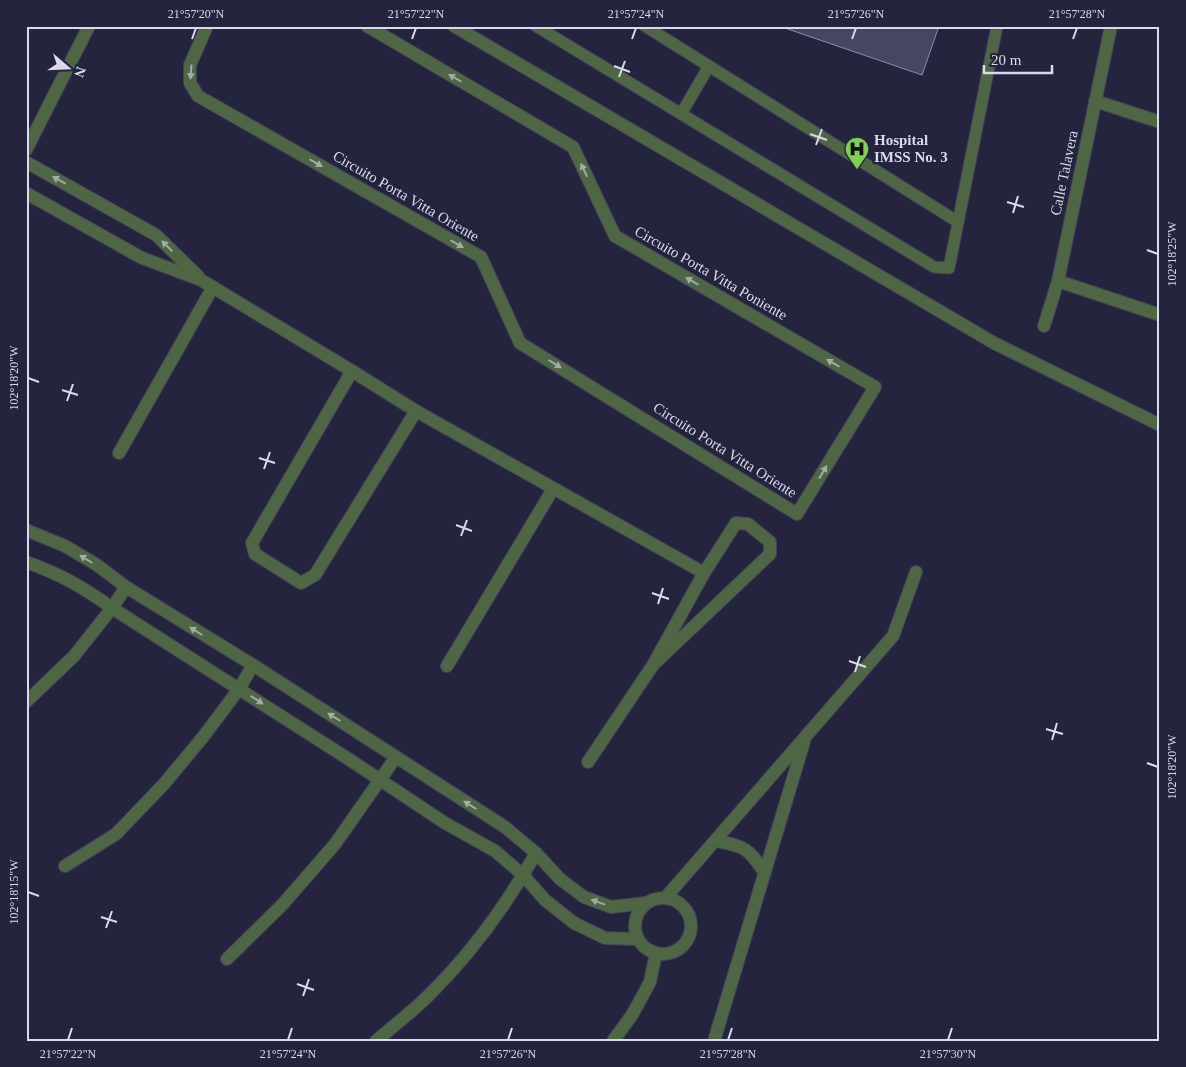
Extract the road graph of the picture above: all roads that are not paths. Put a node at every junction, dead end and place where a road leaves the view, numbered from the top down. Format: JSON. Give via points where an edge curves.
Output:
{"nodes":[{"id":1,"x":89,"y":26,"type":"edge"},
{"id":2,"x":207,"y":26,"type":"edge"},
{"id":3,"x":367,"y":26,"type":"edge"},
{"id":4,"x":454,"y":26,"type":"edge"},
{"id":5,"x":536,"y":26,"type":"edge"},
{"id":6,"x":645,"y":26,"type":"edge"},
{"id":7,"x":997,"y":26,"type":"edge"},
{"id":8,"x":1111,"y":26,"type":"edge"},
{"id":9,"x":709,"y":66,"type":"junction"},
{"id":10,"x":1095,"y":101,"type":"junction"},
{"id":11,"x":681,"y":114,"type":"junction"},
{"id":12,"x":1160,"y":122,"type":"edge"},
{"id":13,"x":26,"y":150,"type":"edge"},
{"id":14,"x":26,"y":162,"type":"edge"},
{"id":15,"x":26,"y":193,"type":"edge"},
{"id":16,"x":958,"y":222,"type":"junction"},
{"id":17,"x":201,"y":280,"type":"junction"},
{"id":18,"x":1058,"y":281,"type":"junction"},
{"id":19,"x":213,"y":287,"type":"junction"},
{"id":20,"x":1160,"y":315,"type":"edge"},
{"id":21,"x":1044,"y":326,"type":"dead end"},
{"id":22,"x":352,"y":370,"type":"junction"},
{"id":23,"x":875,"y":387,"type":"joint"},
{"id":24,"x":416,"y":411,"type":"junction"},
{"id":25,"x":1160,"y":425,"type":"edge"},
{"id":26,"x":119,"y":453,"type":"dead end"},
{"id":27,"x":553,"y":489,"type":"junction"},
{"id":28,"x":26,"y":530,"type":"edge"},
{"id":29,"x":26,"y":562,"type":"edge"},
{"id":30,"x":916,"y":572,"type":"dead end"},
{"id":31,"x":704,"y":573,"type":"junction"},
{"id":32,"x":126,"y":587,"type":"junction"},
{"id":33,"x":112,"y":608,"type":"junction"},
{"id":34,"x":653,"y":665,"type":"junction"},
{"id":35,"x":253,"y":666,"type":"junction"},
{"id":36,"x":447,"y":666,"type":"dead end"},
{"id":37,"x":239,"y":689,"type":"junction"},
{"id":38,"x":26,"y":702,"type":"edge"},
{"id":39,"x":806,"y":737,"type":"junction"},
{"id":40,"x":396,"y":757,"type":"junction"},
{"id":41,"x":588,"y":762,"type":"dead end"},
{"id":42,"x":381,"y":780,"type":"junction"},
{"id":43,"x":717,"y":841,"type":"junction"},
{"id":44,"x":536,"y":853,"type":"junction"},
{"id":45,"x":65,"y":866,"type":"dead end"},
{"id":46,"x":765,"y":873,"type":"junction"},
{"id":47,"x":523,"y":875,"type":"junction"},
{"id":48,"x":666,"y":897,"type":"junction"},
{"id":49,"x":646,"y":902,"type":"junction"},
{"id":50,"x":638,"y":939,"type":"junction"},
{"id":51,"x":656,"y":954,"type":"junction"},
{"id":52,"x":227,"y":959,"type":"dead end"},
{"id":53,"x":376,"y":1041,"type":"edge"},
{"id":54,"x":613,"y":1041,"type":"edge"},
{"id":55,"x":714,"y":1041,"type":"edge"}],
"edges":[{"from":1,"to":13,"type":"street"},
{"from":2,"to":23,"type":"street","name":"Circuito Porta Vitta Oriente","one_way":true,"via":[[190,66],[190,83],[198,96],[481,257],[520,343],[798,514]]},
{"from":23,"to":3,"type":"street","name":"Circuito Porta Vitta Poniente","one_way":true,"via":[[615,236],[573,147]]},
{"from":4,"to":25,"type":"street","via":[[994,343]]},
{"from":5,"to":11,"type":"lane"},
{"from":6,"to":9,"type":"lane"},
{"from":7,"to":16,"type":"lane"},
{"from":8,"to":10,"type":"street","name":"Calle Talavera"},
{"from":9,"to":11,"type":"lane"},
{"from":9,"to":16,"type":"lane"},
{"from":10,"to":12,"type":"street"},
{"from":10,"to":18,"type":"street","name":"Calle Talavera"},
{"from":11,"to":16,"type":"lane","via":[[934,267],[949,268]]},
{"from":17,"to":14,"type":"street","one_way":true,"via":[[156,235]]},
{"from":15,"to":17,"type":"street","via":[[142,258]]},
{"from":17,"to":19,"type":"street"},
{"from":18,"to":20,"type":"street"},
{"from":18,"to":21,"type":"street","name":"Calle Talavera"},
{"from":19,"to":22,"type":"street"},
{"from":19,"to":26,"type":"street"},
{"from":22,"to":24,"type":"street"},
{"from":22,"to":24,"type":"street","via":[[252,543],[255,554],[262,559],[301,583],[315,575]]},
{"from":24,"to":27,"type":"street"},
{"from":27,"to":31,"type":"street"},
{"from":27,"to":36,"type":"street"},
{"from":32,"to":28,"type":"street","one_way":true,"via":[[65,546]]},
{"from":29,"to":33,"type":"street","via":[[86,589]]},
{"from":30,"to":39,"type":"street","via":[[893,636]]},
{"from":31,"to":34,"type":"street"},
{"from":31,"to":34,"type":"street","via":[[736,523],[748,524],[770,542],[770,554]]},
{"from":32,"to":33,"type":"street"},
{"from":35,"to":32,"type":"street","one_way":true},
{"from":33,"to":37,"type":"street"},
{"from":33,"to":38,"type":"street","via":[[74,656]]},
{"from":34,"to":41,"type":"street"},
{"from":35,"to":37,"type":"street"},
{"from":40,"to":35,"type":"street","one_way":true},
{"from":37,"to":42,"type":"street","one_way":true},
{"from":37,"to":45,"type":"street","via":[[164,784],[116,834]]},
{"from":39,"to":43,"type":"street"},
{"from":39,"to":46,"type":"street"},
{"from":40,"to":42,"type":"street"},
{"from":44,"to":40,"type":"street","one_way":true,"via":[[505,827]]},
{"from":42,"to":47,"type":"street","via":[[444,823],[494,851]]},
{"from":42,"to":52,"type":"street","via":[[335,844],[283,904]]},
{"from":43,"to":46,"type":"street","via":[[740,846],[753,856]]},
{"from":43,"to":48,"type":"street"},
{"from":44,"to":47,"type":"street"},
{"from":49,"to":44,"type":"street","one_way":true,"via":[[611,907],[584,897],[560,879]]},
{"from":46,"to":55,"type":"street"},
{"from":47,"to":50,"type":"street","via":[[545,900],[574,923],[605,938]]},
{"from":47,"to":53,"type":"street","via":[[479,939],[428,996]]},
{"from":48,"to":49,"type":"street"},
{"from":48,"to":51,"type":"street","via":[[685,907],[691,927],[682,946],[673,952]]},
{"from":49,"to":50,"type":"street","via":[[635,919]]},
{"from":50,"to":51,"type":"street"},
{"from":51,"to":54,"type":"street","via":[[650,982]]}]}
